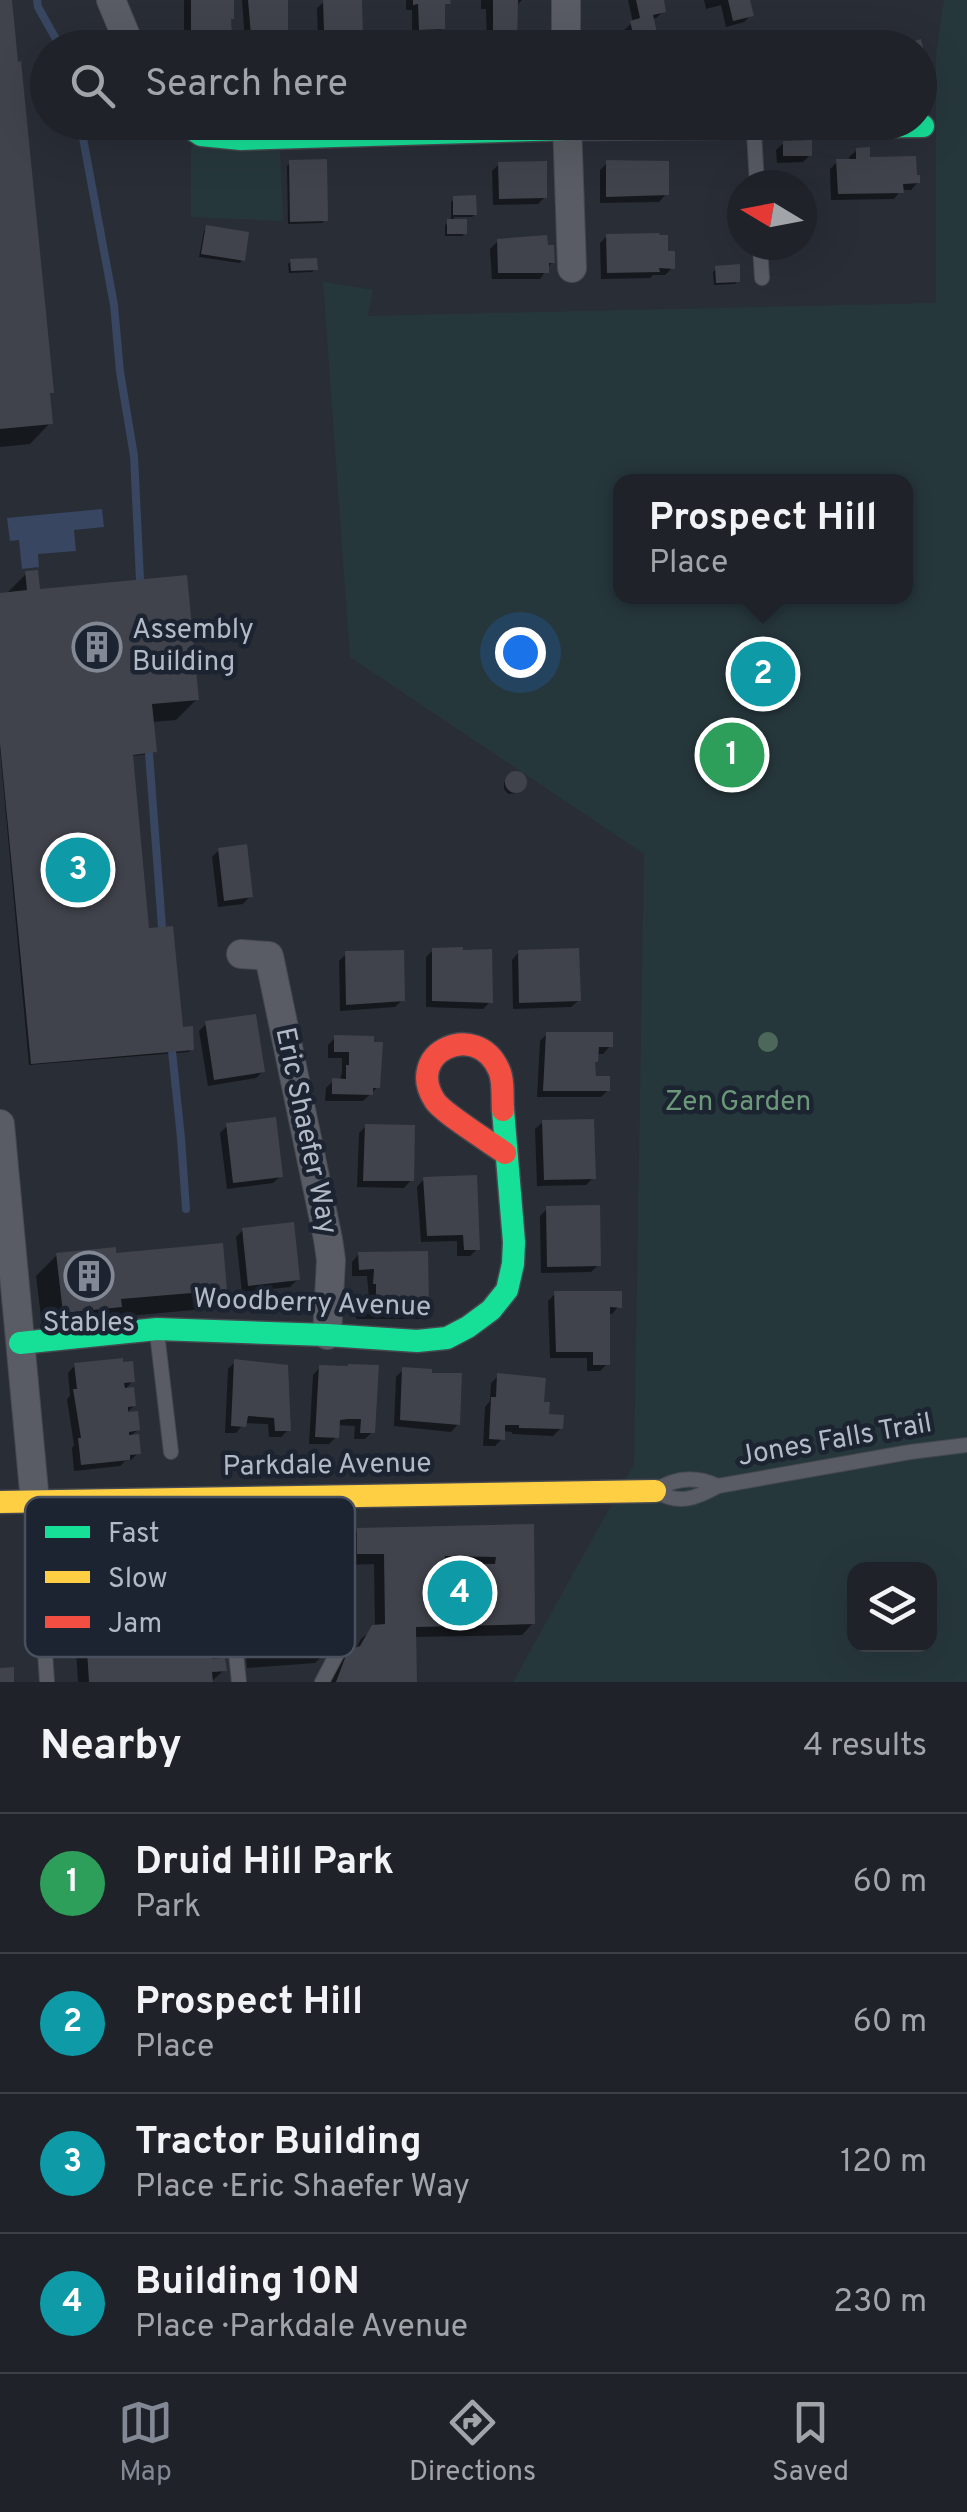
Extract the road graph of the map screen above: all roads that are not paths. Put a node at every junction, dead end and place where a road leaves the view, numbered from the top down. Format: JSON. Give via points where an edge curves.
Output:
{"nodes":[{"id":1,"x":111,"y":0,"type":"edge"},
{"id":2,"x":566,"y":0,"type":"edge"},
{"id":3,"x":124,"y":30,"type":"edge"},
{"id":4,"x":566,"y":30,"type":"edge"},
{"id":5,"x":567,"y":140,"type":"edge"},
{"id":6,"x":755,"y":140,"type":"edge"},
{"id":7,"x":756,"y":170,"type":"edge"},
{"id":8,"x":761,"y":260,"type":"edge"},
{"id":9,"x":572,"y":268,"type":"dead end"},
{"id":10,"x":762,"y":278,"type":"dead end"},
{"id":11,"x":241,"y":954,"type":"dead end"},
{"id":12,"x":0,"y":1124,"type":"edge"},
{"id":13,"x":505,"y":1153,"type":"junction"},
{"id":14,"x":8,"y":1290,"type":"edge"},
{"id":15,"x":157,"y":1329,"type":"junction"},
{"id":16,"x":328,"y":1335,"type":"junction"},
{"id":17,"x":20,"y":1343,"type":"junction"},
{"id":18,"x":967,"y":1445,"type":"edge"},
{"id":19,"x":171,"y":1452,"type":"dead end"},
{"id":20,"x":655,"y":1491,"type":"joint"},
{"id":21,"x":346,"y":1495,"type":"joint"},
{"id":22,"x":35,"y":1497,"type":"edge"},
{"id":23,"x":283,"y":1497,"type":"edge"},
{"id":24,"x":45,"y":1657,"type":"edge"},
{"id":25,"x":236,"y":1657,"type":"edge"},
{"id":26,"x":335,"y":1657,"type":"edge"},
{"id":27,"x":47,"y":1682,"type":"edge"},
{"id":28,"x":239,"y":1682,"type":"edge"},
{"id":29,"x":322,"y":1682,"type":"edge"}],
"edges":[{"from":1,"to":3,"type":"street"},
{"from":2,"to":4,"type":"street"},
{"from":5,"to":9,"type":"street"},
{"from":6,"to":7,"type":"lane"},
{"from":8,"to":10,"type":"lane"},
{"from":11,"to":16,"type":"street","name":"Eric Shaefer Way","via":[[270,956],[328,1239]]},
{"from":12,"to":14,"type":"street"},
{"from":13,"to":13,"type":"street","name":"Woodberry Avenue","via":[[500,1071],[492,1058],[464,1042],[438,1051],[426,1077],[436,1103]]},
{"from":13,"to":16,"type":"street","name":"Woodberry Avenue","via":[[513,1264],[507,1290],[491,1310],[447,1338]]},
{"from":14,"to":17,"type":"street"},
{"from":15,"to":16,"type":"street","name":"Woodberry Avenue"},
{"from":15,"to":17,"type":"street","name":"Woodberry Avenue"},
{"from":15,"to":19,"type":"lane"},
{"from":17,"to":22,"type":"street"},
{"from":18,"to":20,"type":"lane","name":"Jones Falls Trail","via":[[718,1486],[702,1479],[669,1481]]},
{"from":20,"to":21,"type":"street","name":"Parkdale Avenue"},
{"from":21,"to":23,"type":"street","name":"Parkdale Avenue"},
{"from":24,"to":27,"type":"lane"},
{"from":25,"to":28,"type":"lane"},
{"from":26,"to":29,"type":"lane"}]}
